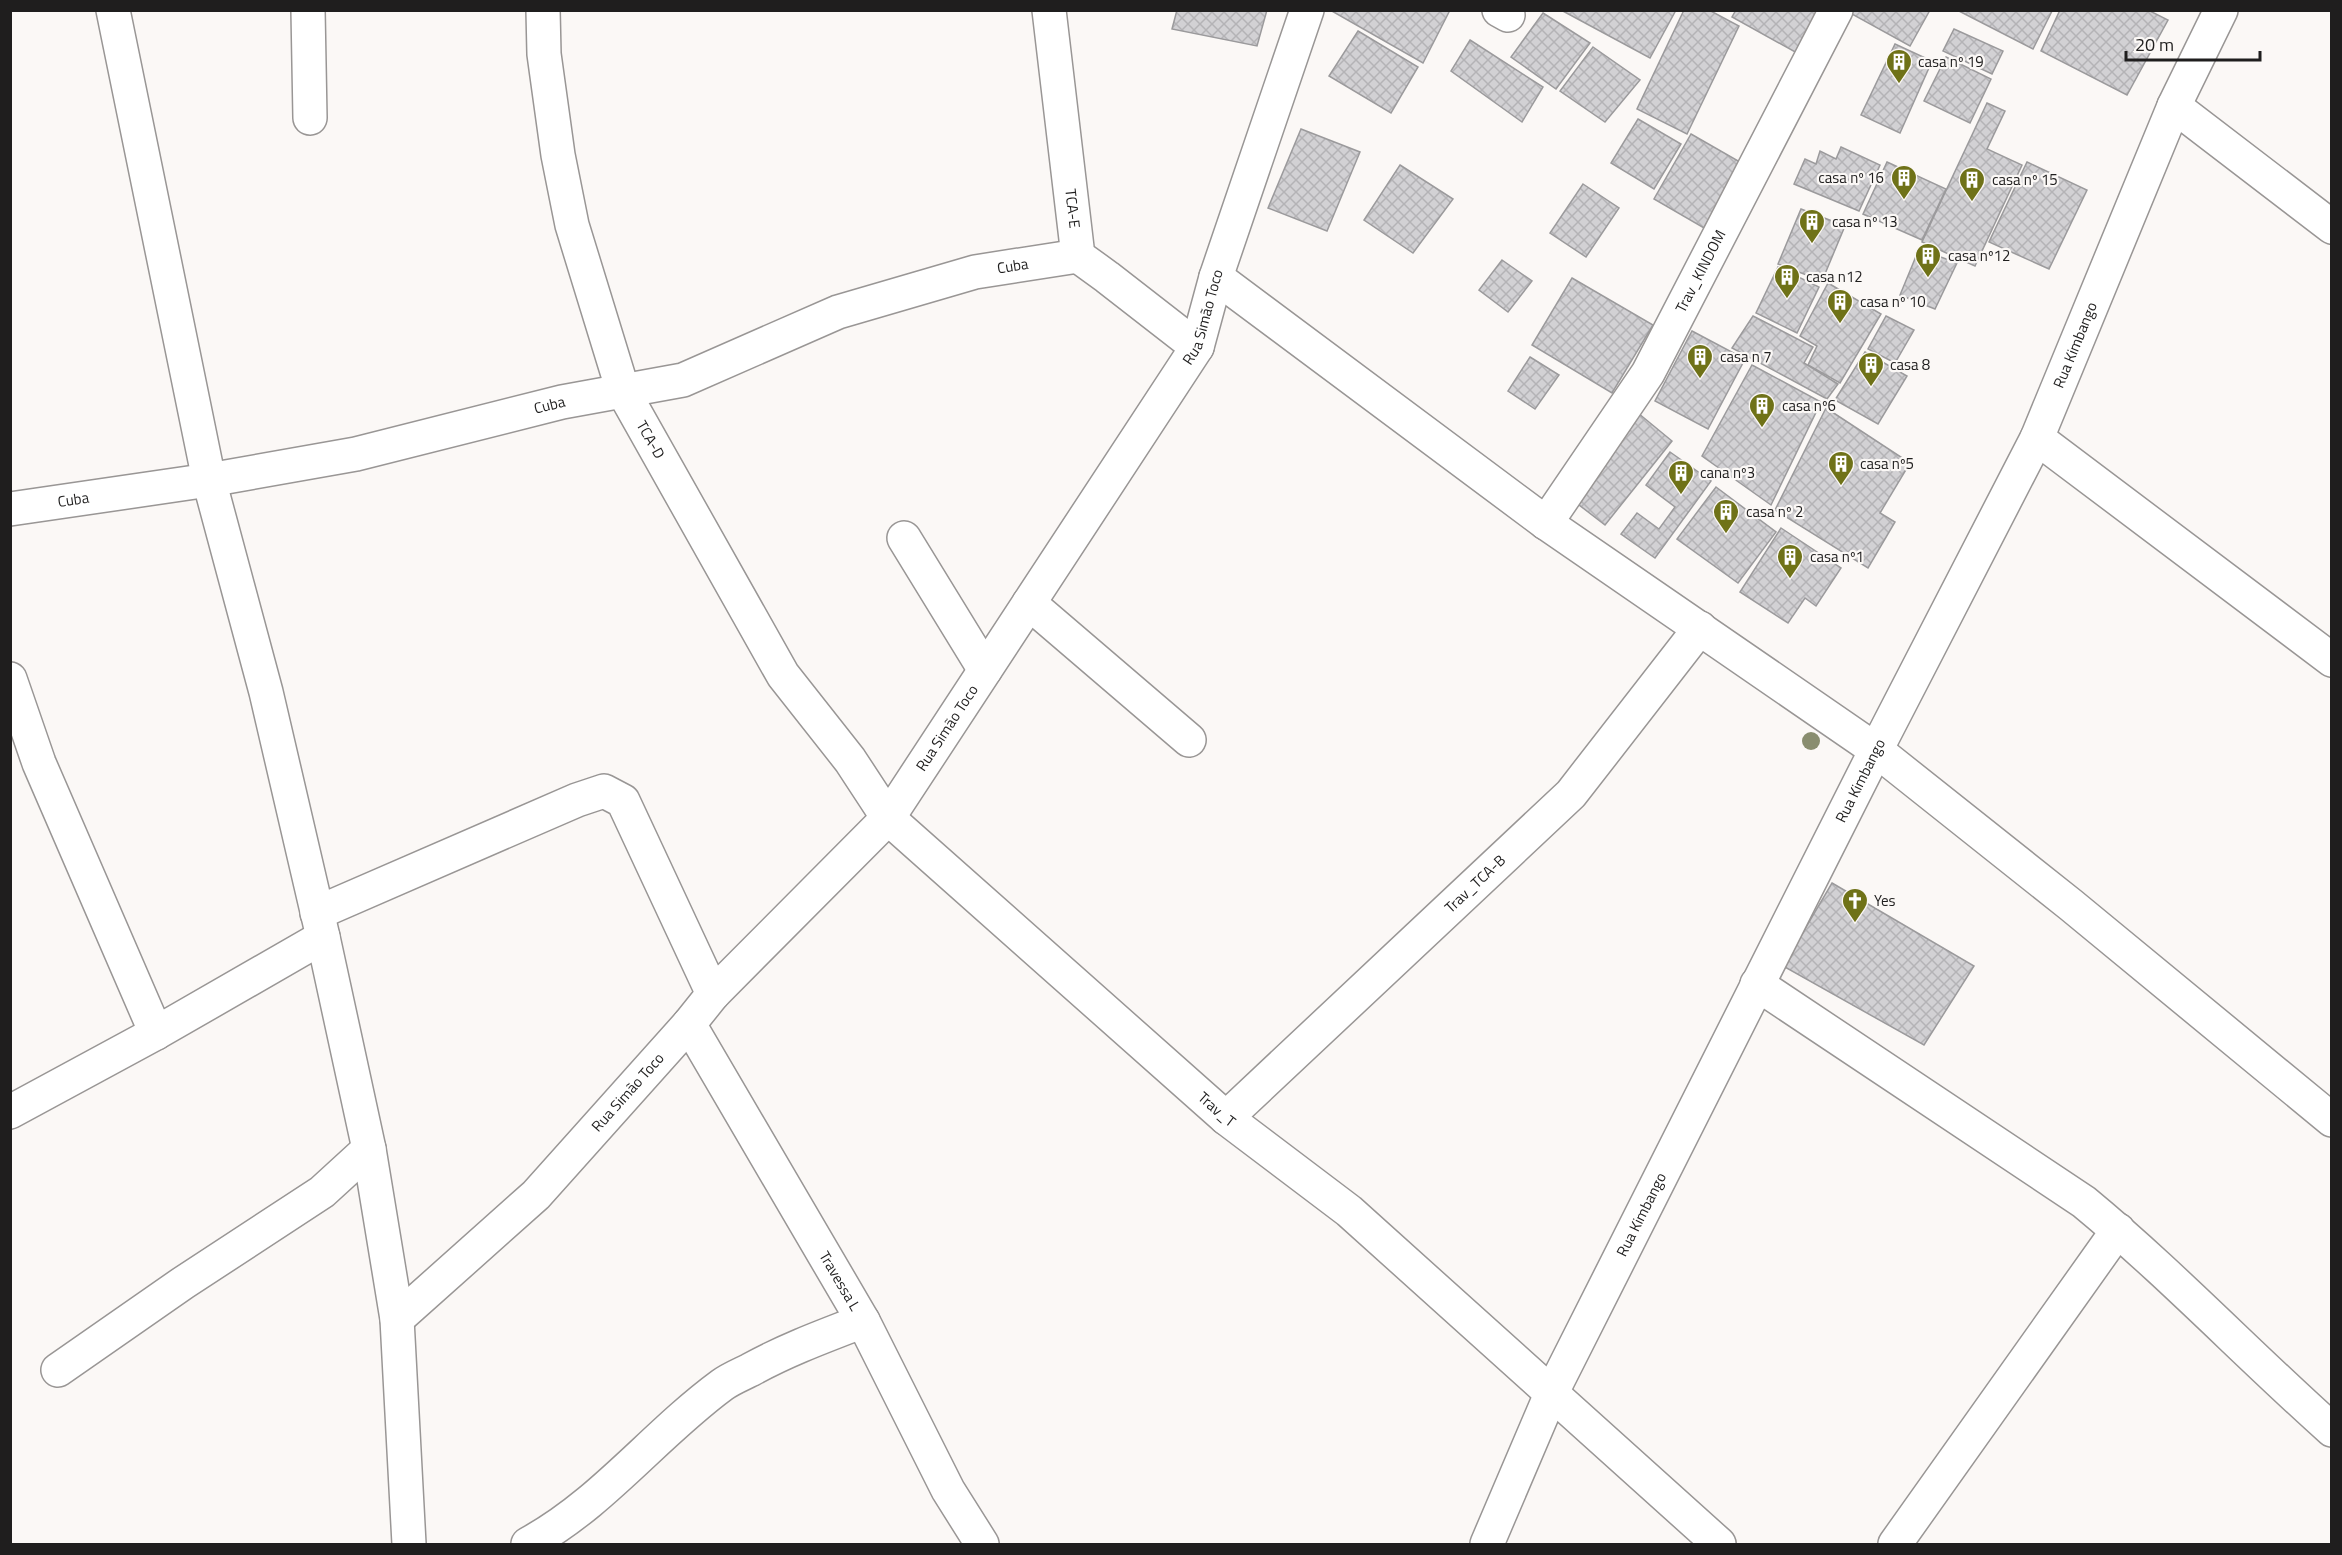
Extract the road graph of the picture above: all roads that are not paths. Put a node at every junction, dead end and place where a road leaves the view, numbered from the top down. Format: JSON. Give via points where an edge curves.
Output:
{"nodes":[{"id":1,"x":113,"y":10,"type":"edge"},
{"id":2,"x":308,"y":10,"type":"edge"},
{"id":3,"x":543,"y":10,"type":"edge"},
{"id":4,"x":1049,"y":10,"type":"edge"},
{"id":5,"x":1306,"y":10,"type":"edge"},
{"id":6,"x":1836,"y":10,"type":"edge"},
{"id":7,"x":2209,"y":15,"type":"edge"},
{"id":8,"x":2174,"y":106,"type":"junction"},
{"id":9,"x":310,"y":117,"type":"dead end"},
{"id":10,"x":2331,"y":227,"type":"edge"},
{"id":11,"x":1077,"y":256,"type":"junction"},
{"id":12,"x":1215,"y":277,"type":"junction"},
{"id":13,"x":1197,"y":347,"type":"junction"},
{"id":14,"x":623,"y":391,"type":"junction"},
{"id":15,"x":2037,"y":438,"type":"junction"},
{"id":16,"x":209,"y":480,"type":"junction"},
{"id":17,"x":10,"y":509,"type":"edge"},
{"id":18,"x":1546,"y":523,"type":"junction"},
{"id":19,"x":904,"y":538,"type":"dead end"},
{"id":20,"x":1029,"y":603,"type":"junction"},
{"id":21,"x":1700,"y":628,"type":"junction"},
{"id":22,"x":2331,"y":660,"type":"edge"},
{"id":23,"x":985,"y":670,"type":"junction"},
{"id":24,"x":10,"y":678,"type":"edge"},
{"id":25,"x":1189,"y":740,"type":"dead end"},
{"id":26,"x":1876,"y":750,"type":"junction"},
{"id":27,"x":888,"y":818,"type":"junction"},
{"id":28,"x":320,"y":925,"type":"junction"},
{"id":29,"x":1757,"y":984,"type":"junction"},
{"id":30,"x":713,"y":994,"type":"junction"},
{"id":31,"x":689,"y":1024,"type":"junction"},
{"id":32,"x":156,"y":1033,"type":"junction"},
{"id":33,"x":10,"y":1112,"type":"edge"},
{"id":34,"x":1226,"y":1118,"type":"junction"},
{"id":35,"x":2331,"y":1119,"type":"edge"},
{"id":36,"x":369,"y":1149,"type":"junction"},
{"id":37,"x":2118,"y":1230,"type":"junction"},
{"id":38,"x":397,"y":1319,"type":"junction"},
{"id":39,"x":863,"y":1321,"type":"junction"},
{"id":40,"x":57,"y":1370,"type":"dead end"},
{"id":41,"x":1551,"y":1394,"type":"junction"},
{"id":42,"x":2331,"y":1430,"type":"edge"},
{"id":43,"x":409,"y":1545,"type":"edge"},
{"id":44,"x":528,"y":1545,"type":"edge"},
{"id":45,"x":982,"y":1545,"type":"edge"},
{"id":46,"x":1487,"y":1545,"type":"edge"},
{"id":47,"x":1719,"y":1545,"type":"edge"},
{"id":48,"x":1895,"y":1545,"type":"edge"}],
"edges":[{"from":1,"to":16,"type":"street"},
{"from":2,"to":9,"type":"street"},
{"from":3,"to":14,"type":"street","name":"TCA-D","via":[[544,54],[572,225]]},
{"from":4,"to":11,"type":"street","name":"TCA-E"},
{"from":5,"to":12,"type":"street","name":"Rua Simão Toco"},
{"from":6,"to":18,"type":"street","name":"Trav_KINDOM","via":[[1648,373]]},
{"from":7,"to":8,"type":"street","name":"Rua Kimbango"},
{"from":8,"to":10,"type":"street"},
{"from":8,"to":15,"type":"street","name":"Rua Kimbango"},
{"from":11,"to":13,"type":"street"},
{"from":11,"to":14,"type":"street","name":"Cuba","via":[[975,272],[838,312],[683,380]]},
{"from":12,"to":13,"type":"street","name":"Rua Simão Toco"},
{"from":12,"to":18,"type":"street"},
{"from":13,"to":20,"type":"street","name":"Rua Simão Toco"},
{"from":14,"to":16,"type":"street","name":"Cuba","via":[[562,402],[356,454]]},
{"from":14,"to":27,"type":"street","name":"TCA-D","via":[[783,675],[850,760]]},
{"from":15,"to":22,"type":"street"},
{"from":15,"to":26,"type":"street","name":"Rua Kimbango"},
{"from":16,"to":17,"type":"street","name":"Cuba"},
{"from":16,"to":28,"type":"street","via":[[266,692]]},
{"from":18,"to":21,"type":"street"},
{"from":19,"to":23,"type":"street"},
{"from":20,"to":23,"type":"street","name":"Rua Simão Toco"},
{"from":20,"to":25,"type":"street"},
{"from":21,"to":26,"type":"street"},
{"from":21,"to":34,"type":"street","name":"Trav_TCA-B","via":[[1571,794]]},
{"from":23,"to":27,"type":"street","name":"Rua Simão Toco"},
{"from":24,"to":32,"type":"street","via":[[39,763]]},
{"from":26,"to":29,"type":"street","name":"Rua Kimbango"},
{"from":26,"to":35,"type":"street"},
{"from":27,"to":30,"type":"street","name":"Rua Simão Toco"},
{"from":27,"to":34,"type":"street","name":"Trav_T"},
{"from":28,"to":30,"type":"street","via":[[577,800],[604,791],[623,801]]},
{"from":28,"to":32,"type":"street"},
{"from":28,"to":36,"type":"street"},
{"from":29,"to":37,"type":"street","via":[[2084,1202]]},
{"from":29,"to":41,"type":"street","name":"Rua Kimbango"},
{"from":30,"to":31,"type":"street","name":"Rua Simão Toco"},
{"from":31,"to":38,"type":"street","name":"Rua Simão Toco","via":[[536,1195]]},
{"from":31,"to":39,"type":"street","name":"Travessa L"},
{"from":32,"to":33,"type":"street"},
{"from":34,"to":41,"type":"street","name":"Trav_T","via":[[1349,1211]]},
{"from":36,"to":38,"type":"street"},
{"from":36,"to":40,"type":"street","via":[[322,1192]]},
{"from":37,"to":42,"type":"street"},
{"from":37,"to":48,"type":"street"},
{"from":38,"to":43,"type":"street"},
{"from":39,"to":44,"type":"street","via":[[782,1352],[723,1384],[663,1432],[612,1484],[557,1529]]},
{"from":39,"to":45,"type":"street","name":"Travessa L","via":[[948,1490]]},
{"from":41,"to":46,"type":"street","name":"Rua Kimbango"},
{"from":41,"to":47,"type":"street","name":"Trav_T"}]}
